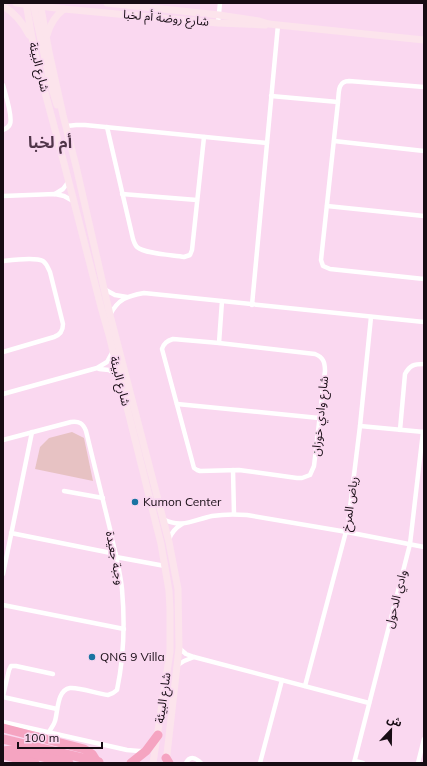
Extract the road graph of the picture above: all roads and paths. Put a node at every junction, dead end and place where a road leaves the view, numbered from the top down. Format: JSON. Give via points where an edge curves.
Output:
{"nodes":[{"id":1,"x":16,"y":3,"type":"edge"},
{"id":2,"x":107,"y":3,"type":"edge"},
{"id":3,"x":220,"y":3,"type":"edge"},
{"id":4,"x":34,"y":4,"type":"edge"},
{"id":5,"x":3,"y":6,"type":"edge"},
{"id":6,"x":64,"y":9,"type":"junction"},
{"id":7,"x":219,"y":15,"type":"junction"},
{"id":8,"x":218,"y":23,"type":"junction"},
{"id":9,"x":269,"y":24,"type":"junction"},
{"id":10,"x":278,"y":25,"type":"junction"},
{"id":11,"x":47,"y":39,"type":"junction"},
{"id":12,"x":424,"y":40,"type":"edge"},
{"id":13,"x":32,"y":42,"type":"junction"},
{"id":14,"x":3,"y":85,"type":"edge"},
{"id":15,"x":424,"y":87,"type":"edge"},
{"id":16,"x":272,"y":96,"type":"junction"},
{"id":17,"x":338,"y":102,"type":"junction"},
{"id":18,"x":67,"y":126,"type":"junction"},
{"id":19,"x":107,"y":127,"type":"junction"},
{"id":20,"x":3,"y":130,"type":"edge"},
{"id":21,"x":204,"y":137,"type":"junction"},
{"id":22,"x":334,"y":141,"type":"junction"},
{"id":23,"x":267,"y":143,"type":"junction"},
{"id":24,"x":424,"y":151,"type":"edge"},
{"id":25,"x":69,"y":181,"type":"junction"},
{"id":26,"x":55,"y":194,"type":"junction"},
{"id":27,"x":122,"y":194,"type":"junction"},
{"id":28,"x":3,"y":196,"type":"edge"},
{"id":29,"x":73,"y":200,"type":"junction"},
{"id":30,"x":197,"y":200,"type":"junction"},
{"id":31,"x":327,"y":206,"type":"junction"},
{"id":32,"x":424,"y":216,"type":"edge"},
{"id":33,"x":3,"y":261,"type":"edge"},
{"id":34,"x":424,"y":278,"type":"edge"},
{"id":35,"x":104,"y":289,"type":"junction"},
{"id":36,"x":127,"y":297,"type":"junction"},
{"id":37,"x":222,"y":301,"type":"junction"},
{"id":38,"x":252,"y":304,"type":"junction"},
{"id":39,"x":110,"y":315,"type":"junction"},
{"id":40,"x":371,"y":317,"type":"junction"},
{"id":41,"x":424,"y":322,"type":"edge"},
{"id":42,"x":219,"y":343,"type":"junction"},
{"id":43,"x":113,"y":351,"type":"junction"},
{"id":44,"x":3,"y":352,"type":"edge"},
{"id":45,"x":424,"y":364,"type":"edge"},
{"id":46,"x":97,"y":368,"type":"junction"},
{"id":47,"x":119,"y":377,"type":"junction"},
{"id":48,"x":3,"y":394,"type":"edge"},
{"id":49,"x":177,"y":404,"type":"junction"},
{"id":50,"x":319,"y":418,"type":"junction"},
{"id":51,"x":360,"y":426,"type":"junction"},
{"id":52,"x":400,"y":430,"type":"junction"},
{"id":53,"x":32,"y":432,"type":"junction"},
{"id":54,"x":423,"y":432,"type":"edge"},
{"id":55,"x":3,"y":440,"type":"edge"},
{"id":56,"x":233,"y":470,"type":"junction"},
{"id":57,"x":64,"y":491,"type":"dead end"},
{"id":58,"x":103,"y":498,"type":"junction"},
{"id":59,"x":234,"y":514,"type":"junction"},
{"id":60,"x":163,"y":519,"type":"junction"},
{"id":61,"x":182,"y":524,"type":"junction"},
{"id":62,"x":347,"y":532,"type":"junction"},
{"id":63,"x":11,"y":533,"type":"junction"},
{"id":64,"x":169,"y":542,"type":"junction"},
{"id":65,"x":410,"y":544,"type":"junction"},
{"id":66,"x":424,"y":547,"type":"edge"},
{"id":67,"x":116,"y":555,"type":"junction"},
{"id":68,"x":165,"y":566,"type":"junction"},
{"id":69,"x":3,"y":572,"type":"edge"},
{"id":70,"x":3,"y":605,"type":"edge"},
{"id":71,"x":124,"y":629,"type":"junction"},
{"id":72,"x":178,"y":648,"type":"junction"},
{"id":73,"x":194,"y":657,"type":"junction"},
{"id":74,"x":177,"y":667,"type":"junction"},
{"id":75,"x":53,"y":674,"type":"dead end"},
{"id":76,"x":282,"y":680,"type":"junction"},
{"id":77,"x":305,"y":686,"type":"junction"},
{"id":78,"x":3,"y":697,"type":"edge"},
{"id":79,"x":369,"y":703,"type":"junction"},
{"id":80,"x":58,"y":709,"type":"junction"},
{"id":81,"x":3,"y":722,"type":"edge"},
{"id":82,"x":55,"y":722,"type":"junction"},
{"id":83,"x":3,"y":728,"type":"edge"},
{"id":84,"x":49,"y":732,"type":"junction"},
{"id":85,"x":58,"y":734,"type":"junction"},
{"id":86,"x":158,"y":735,"type":"junction"},
{"id":87,"x":424,"y":738,"type":"edge"},
{"id":88,"x":3,"y":739,"type":"edge"},
{"id":89,"x":3,"y":751,"type":"edge"},
{"id":90,"x":146,"y":751,"type":"junction"},
{"id":91,"x":3,"y":755,"type":"edge"},
{"id":92,"x":167,"y":761,"type":"edge"},
{"id":93,"x":99,"y":762,"type":"edge"},
{"id":94,"x":354,"y":762,"type":"edge"},
{"id":95,"x":35,"y":763,"type":"edge"},
{"id":96,"x":69,"y":763,"type":"edge"},
{"id":97,"x":131,"y":763,"type":"edge"},
{"id":98,"x":153,"y":763,"type":"edge"},
{"id":99,"x":186,"y":763,"type":"edge"},
{"id":100,"x":201,"y":763,"type":"edge"},
{"id":101,"x":260,"y":763,"type":"edge"},
{"id":102,"x":362,"y":763,"type":"edge"},
{"id":103,"x":418,"y":763,"type":"edge"}],
"edges":[{"from":1,"to":4,"type":"street","name":"شارع روضة أم لخبا"},
{"from":2,"to":7,"type":"street","name":"شارع روضة أم لخبا"},
{"from":3,"to":7,"type":"street"},
{"from":4,"to":6,"type":"street","name":"شارع روضة أم لخبا"},
{"from":4,"to":11,"type":"street","name":"شارع البيئة"},
{"from":4,"to":13,"type":"street","name":"شارع البيئة"},
{"from":4,"to":18,"type":"street","via":[[50,82],[60,117]]},
{"from":5,"to":13,"type":"street","via":[[22,23]]},
{"from":6,"to":8,"type":"street","name":"شارع روضة أم لخبا"},
{"from":6,"to":11,"type":"street","via":[[50,26]]},
{"from":7,"to":8,"type":"street"},
{"from":7,"to":9,"type":"street","name":"شارع روضة أم لخبا"},
{"from":8,"to":9,"type":"street","name":"شارع روضة أم لخبا","via":[[261,26]]},
{"from":9,"to":10,"type":"street","name":"شارع روضة أم لخبا"},
{"from":10,"to":12,"type":"street","name":"شارع روضة أم لخبا"},
{"from":10,"to":16,"type":"street"},
{"from":11,"to":18,"type":"street","name":"شارع البيئة"},
{"from":13,"to":25,"type":"street","name":"شارع البيئة"},
{"from":14,"to":20,"type":"street","via":[[11,119],[8,128]]},
{"from":15,"to":17,"type":"street","via":[[345,81],[340,85]]},
{"from":16,"to":17,"type":"street"},
{"from":16,"to":23,"type":"street"},
{"from":17,"to":22,"type":"street"},
{"from":18,"to":19,"type":"street"},
{"from":18,"to":35,"type":"street","name":"شارع البيئة"},
{"from":19,"to":21,"type":"street"},
{"from":19,"to":27,"type":"street"},
{"from":21,"to":23,"type":"street"},
{"from":21,"to":30,"type":"street"},
{"from":22,"to":24,"type":"street"},
{"from":22,"to":31,"type":"street"},
{"from":23,"to":38,"type":"street"},
{"from":25,"to":26,"type":"street"},
{"from":25,"to":29,"type":"street","name":"شارع البيئة"},
{"from":26,"to":28,"type":"street"},
{"from":26,"to":29,"type":"street"},
{"from":27,"to":30,"type":"street"},
{"from":27,"to":30,"type":"street","via":[[133,239],[138,248],[184,256],[191,252]]},
{"from":29,"to":43,"type":"street","name":"شارع البيئة"},
{"from":31,"to":32,"type":"street"},
{"from":31,"to":34,"type":"street","via":[[321,260],[323,266],[330,270]]},
{"from":33,"to":44,"type":"street","via":[[34,259],[45,263],[49,269],[63,324],[58,336]]},
{"from":35,"to":36,"type":"street","via":[[115,295]]},
{"from":35,"to":39,"type":"street","name":"شارع البيئة"},
{"from":36,"to":37,"type":"street","via":[[144,293]]},
{"from":36,"to":39,"type":"street","via":[[117,304]]},
{"from":37,"to":38,"type":"street"},
{"from":37,"to":42,"type":"street"},
{"from":38,"to":40,"type":"street"},
{"from":39,"to":60,"type":"street","name":"شارع البيئة"},
{"from":40,"to":41,"type":"street"},
{"from":40,"to":51,"type":"street","name":"رياض المرخ"},
{"from":42,"to":49,"type":"street","name":"شارع وادي خوزان","via":[[173,339],[163,344],[163,355]]},
{"from":42,"to":50,"type":"street","name":"شارع وادي خوزان","via":[[320,356],[325,365]]},
{"from":43,"to":46,"type":"street","via":[[107,362]]},
{"from":43,"to":47,"type":"street","name":"شارع البيئة"},
{"from":45,"to":52,"type":"street","via":[[412,365],[406,374]]},
{"from":46,"to":47,"type":"street","via":[[109,370]]},
{"from":46,"to":48,"type":"street"},
{"from":47,"to":68,"type":"street","name":"شارع البيئة"},
{"from":49,"to":50,"type":"street"},
{"from":49,"to":56,"type":"street","name":"شارع وادي خوزان","via":[[194,468],[200,471]]},
{"from":50,"to":56,"type":"street","name":"شارع وادي خوزان","via":[[314,466],[310,475],[297,478]]},
{"from":51,"to":52,"type":"street"},
{"from":51,"to":62,"type":"street","name":"رياض المرخ"},
{"from":52,"to":54,"type":"street"},
{"from":53,"to":55,"type":"street","name":"وجبة جعيدة"},
{"from":53,"to":58,"type":"street","name":"وجبة جعيدة","via":[[72,422],[83,424]]},
{"from":53,"to":63,"type":"street"},
{"from":54,"to":65,"type":"street","name":"وادي الدحول"},
{"from":56,"to":59,"type":"street"},
{"from":57,"to":58,"type":"street"},
{"from":58,"to":67,"type":"street","name":"وجبة جعيدة"},
{"from":59,"to":61,"type":"street","via":[[211,516]]},
{"from":59,"to":62,"type":"street"},
{"from":60,"to":61,"type":"street"},
{"from":60,"to":64,"type":"street","name":"شارع البيئة"},
{"from":61,"to":64,"type":"street","via":[[171,534]]},
{"from":62,"to":65,"type":"street"},
{"from":62,"to":77,"type":"street","name":"رياض المرخ"},
{"from":63,"to":67,"type":"street"},
{"from":63,"to":69,"type":"street"},
{"from":64,"to":72,"type":"street","name":"شارع البيئة","via":[[178,589]]},
{"from":65,"to":66,"type":"street"},
{"from":65,"to":79,"type":"street","name":"وادي الدحول"},
{"from":67,"to":68,"type":"street"},
{"from":67,"to":71,"type":"street","name":"وجبة جعيدة","via":[[122,589]]},
{"from":68,"to":86,"type":"street","name":"شارع البيئة","via":[[171,636]]},
{"from":70,"to":71,"type":"street"},
{"from":71,"to":80,"type":"street","name":"وجبة جعيدة","via":[[117,690],[108,695],[71,688],[61,695]]},
{"from":72,"to":73,"type":"street"},
{"from":72,"to":74,"type":"street","name":"شارع البيئة"},
{"from":73,"to":74,"type":"street","via":[[184,660]]},
{"from":73,"to":76,"type":"street"},
{"from":74,"to":92,"type":"street","name":"شارع البيئة"},
{"from":75,"to":78,"type":"street","via":[[11,666]]},
{"from":76,"to":77,"type":"street"},
{"from":76,"to":101,"type":"street"},
{"from":77,"to":79,"type":"street"},
{"from":78,"to":80,"type":"street"},
{"from":79,"to":94,"type":"street","name":"وادي الدحول"},
{"from":80,"to":82,"type":"street","name":"وجبة جعيدة"},
{"from":81,"to":84,"type":"street"},
{"from":82,"to":84,"type":"street","name":"وجبة جعيدة"},
{"from":82,"to":85,"type":"street","name":"وجبة جعيدة"},
{"from":83,"to":93,"type":"highway","via":[[84,749]]},
{"from":84,"to":85,"type":"street"},
{"from":85,"to":90,"type":"street","via":[[133,751]]},
{"from":86,"to":90,"type":"highway"},
{"from":86,"to":98,"type":"street","name":"شارع البيئة"},
{"from":87,"to":103,"type":"street"},
{"from":88,"to":93,"type":"highway"},
{"from":89,"to":96,"type":"highway","via":[[12,750]]},
{"from":90,"to":97,"type":"highway"},
{"from":91,"to":95,"type":"highway"},
{"from":94,"to":102,"type":"street"},
{"from":99,"to":100,"type":"street","via":[[193,757]]}]}
